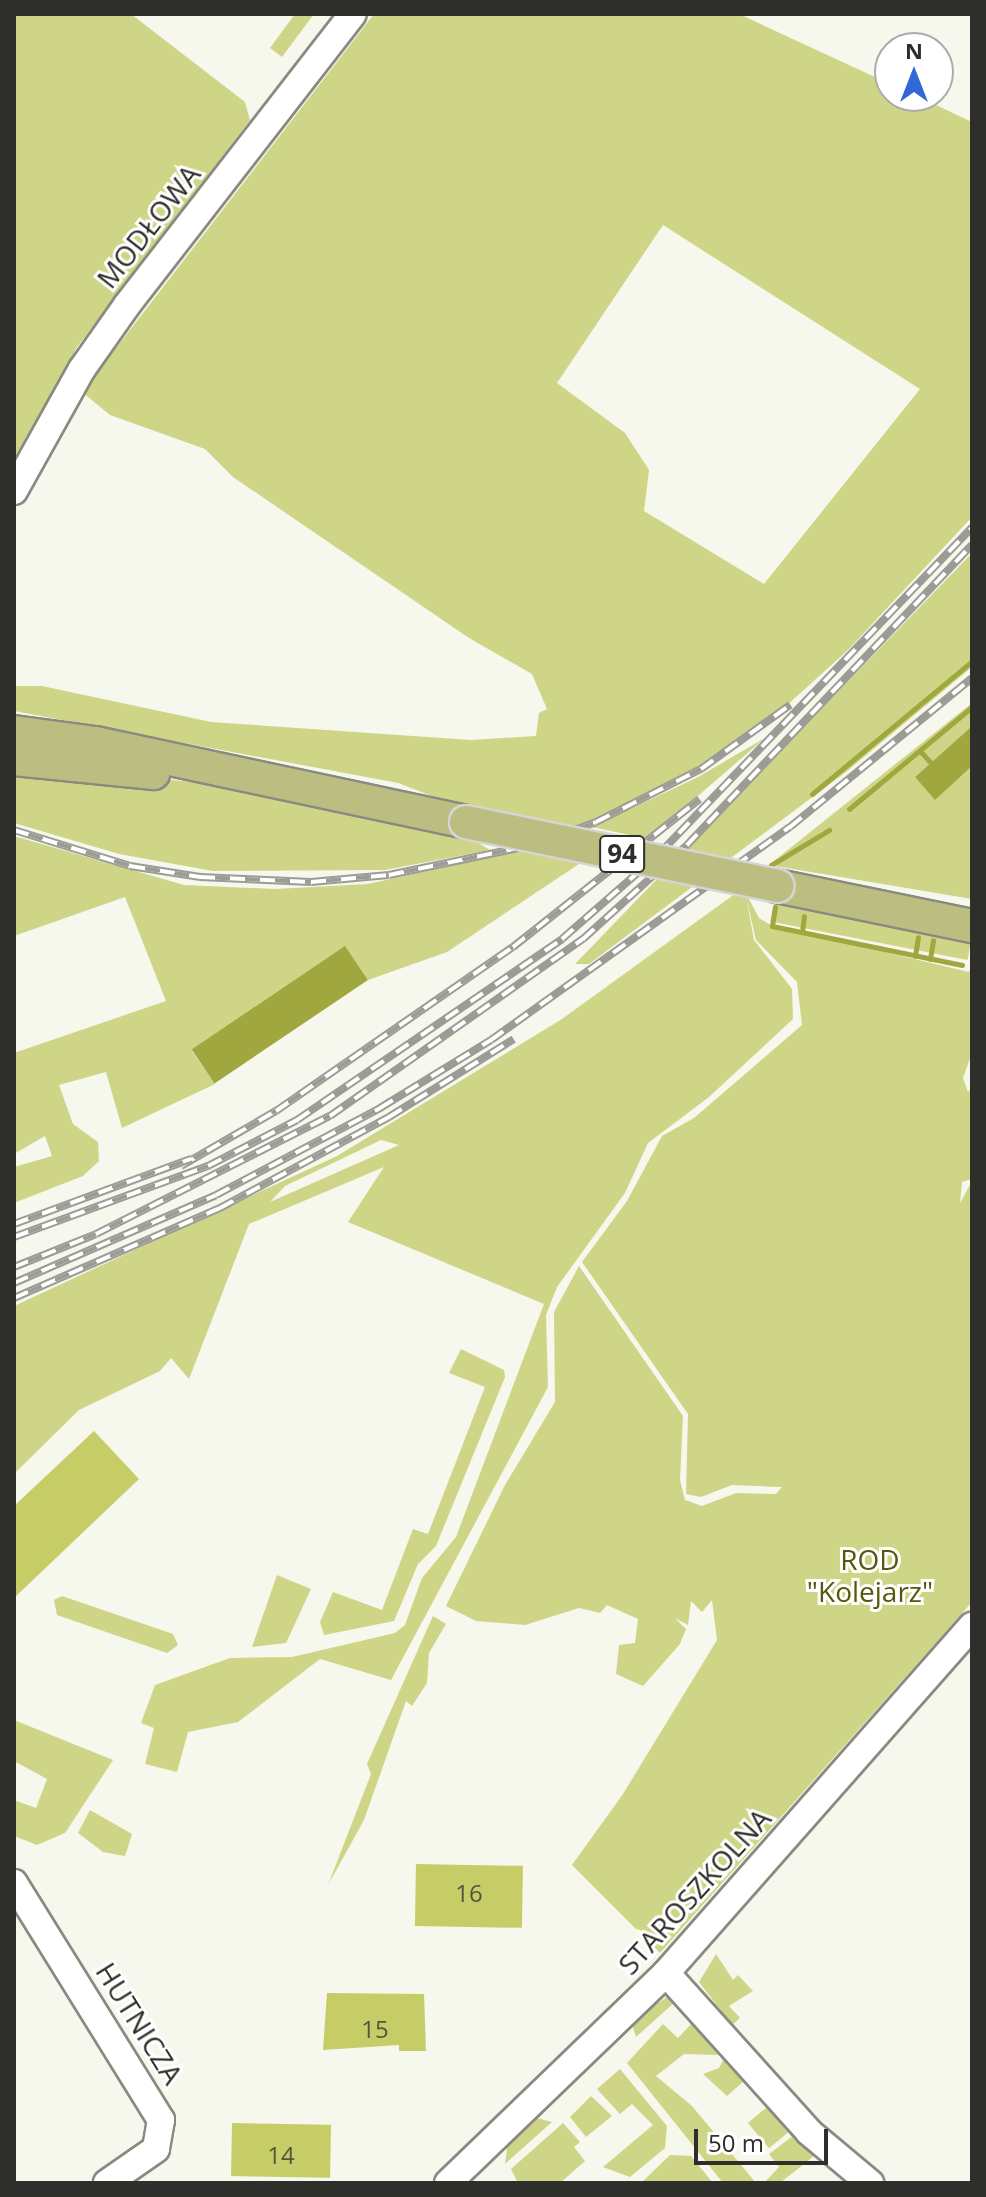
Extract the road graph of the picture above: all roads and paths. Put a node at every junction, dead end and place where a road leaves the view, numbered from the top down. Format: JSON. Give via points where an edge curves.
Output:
{"nodes":[{"id":1,"x":353,"y":14,"type":"edge"},
{"id":2,"x":14,"y":491,"type":"edge"},
{"id":3,"x":14,"y":732,"type":"edge"},
{"id":4,"x":14,"y":759,"type":"edge"},
{"id":5,"x":244,"y":778,"type":"junction"},
{"id":6,"x":972,"y":926,"type":"edge"},
{"id":7,"x":972,"y":1626,"type":"edge"},
{"id":8,"x":14,"y":1883,"type":"edge"},
{"id":9,"x":666,"y":1973,"type":"junction"},
{"id":10,"x":107,"y":2183,"type":"edge"},
{"id":11,"x":448,"y":2183,"type":"edge"},
{"id":12,"x":870,"y":2183,"type":"edge"}],
"edges":[{"from":1,"to":2,"type":"street","name":"MODŁOWA","via":[[127,305]]},
{"from":3,"to":5,"type":"main road","number":"94","via":[[95,743]]},
{"from":4,"to":5,"type":"main road","number":"94"},
{"from":5,"to":6,"type":"main road","number":"94","bridge":true},
{"from":7,"to":9,"type":"street","name":"STAROSZKOLNA"},
{"from":8,"to":10,"type":"street","name":"HUTNICZA","via":[[161,2120],[156,2149]]},
{"from":9,"to":11,"type":"street","name":"STAROSZKOLNA"},
{"from":9,"to":12,"type":"street","via":[[809,2132]]}]}
